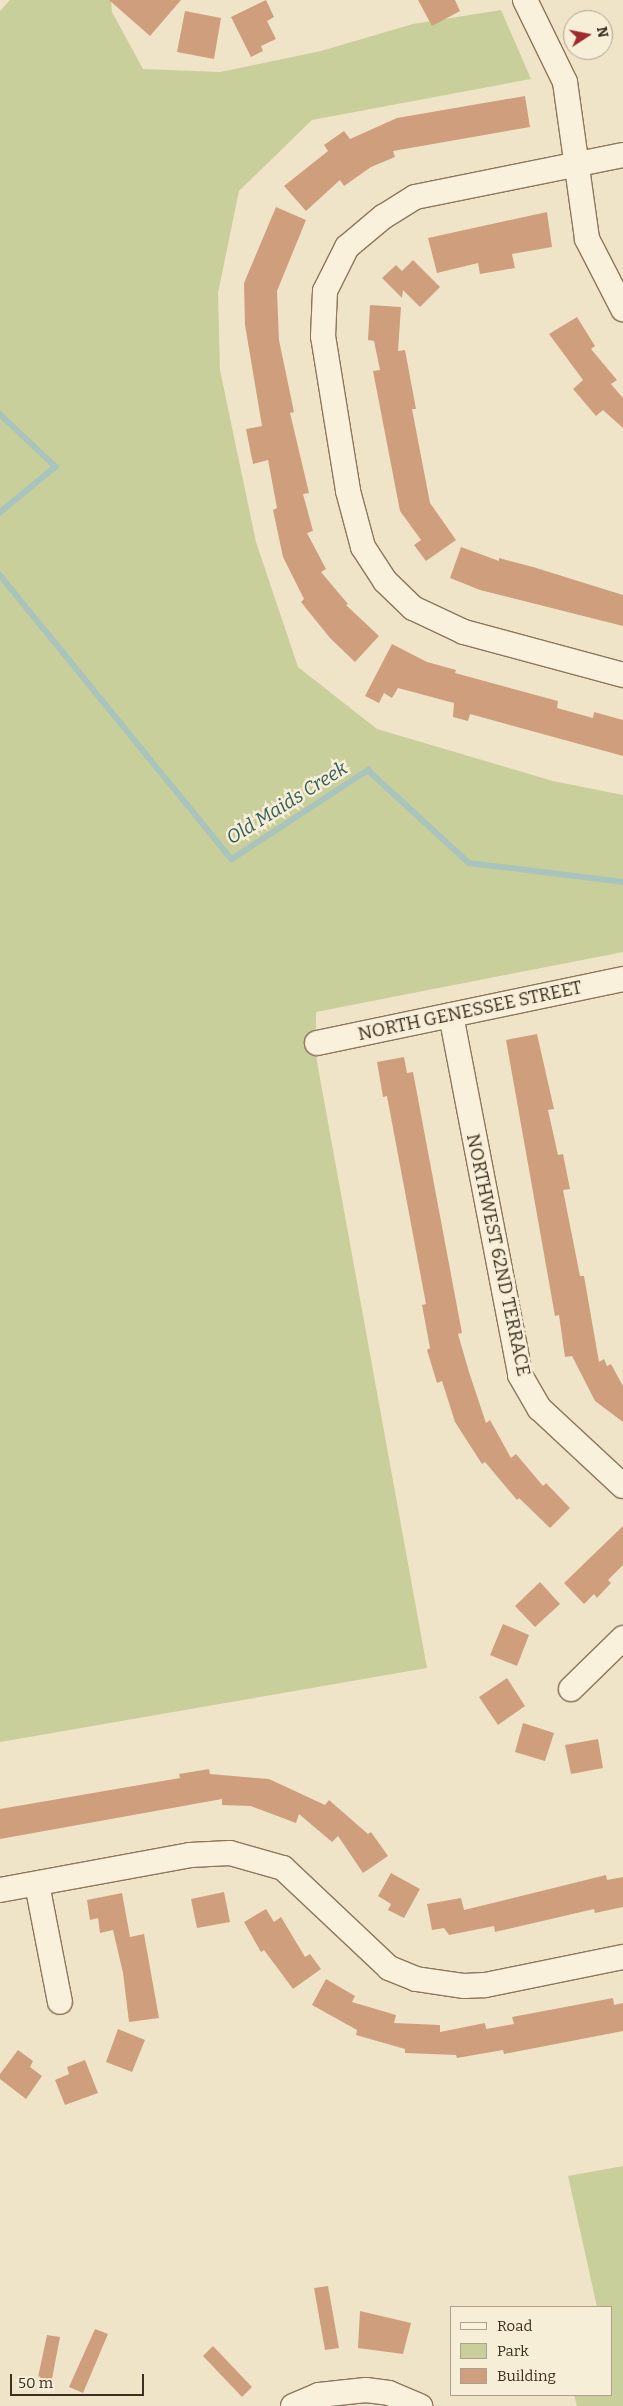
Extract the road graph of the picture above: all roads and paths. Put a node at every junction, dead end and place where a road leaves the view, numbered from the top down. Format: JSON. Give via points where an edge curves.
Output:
{"nodes":[{"id":1,"x":525,"y":0,"type":"edge"},
{"id":2,"x":623,"y":155,"type":"edge"},
{"id":3,"x":574,"y":164,"type":"junction"},
{"id":4,"x":623,"y":310,"type":"edge"},
{"id":5,"x":623,"y":675,"type":"edge"},
{"id":6,"x":623,"y":979,"type":"edge"},
{"id":7,"x":451,"y":1016,"type":"junction"},
{"id":8,"x":317,"y":1043,"type":"dead end"},
{"id":9,"x":623,"y":1486,"type":"edge"},
{"id":10,"x":623,"y":1638,"type":"edge"},
{"id":11,"x":572,"y":1689,"type":"dead end"},
{"id":12,"x":37,"y":1884,"type":"junction"},
{"id":13,"x":0,"y":1890,"type":"edge"},
{"id":14,"x":623,"y":1957,"type":"edge"},
{"id":15,"x":60,"y":2002,"type":"dead end"},
{"id":16,"x":293,"y":2406,"type":"edge"},
{"id":17,"x":420,"y":2406,"type":"edge"}],
"edges":[{"from":1,"to":3,"type":"street","via":[[565,82]]},
{"from":2,"to":3,"type":"street"},
{"from":3,"to":4,"type":"street","via":[[587,239]]},
{"from":3,"to":5,"type":"street","via":[[415,197],[384,216],[346,247],[325,291],[323,336],[348,491],[363,546],[385,581],[413,608],[464,632]]},
{"from":6,"to":7,"type":"street","name":"NORTH GENESSEE STREET"},
{"from":7,"to":8,"type":"street","name":"NORTH GENESSEE STREET"},
{"from":7,"to":9,"type":"street","name":"NORTHWEST 62ND TERRACE","via":[[520,1375],[540,1410]]},
{"from":10,"to":11,"type":"street"},
{"from":12,"to":13,"type":"street"},
{"from":12,"to":14,"type":"street","via":[[190,1855],[230,1853],[283,1868],[389,1968],[416,1980],[464,1986],[485,1985]]},
{"from":12,"to":15,"type":"street"},
{"from":16,"to":17,"type":"street","via":[[319,2395],[366,2390],[389,2393]]}]}
